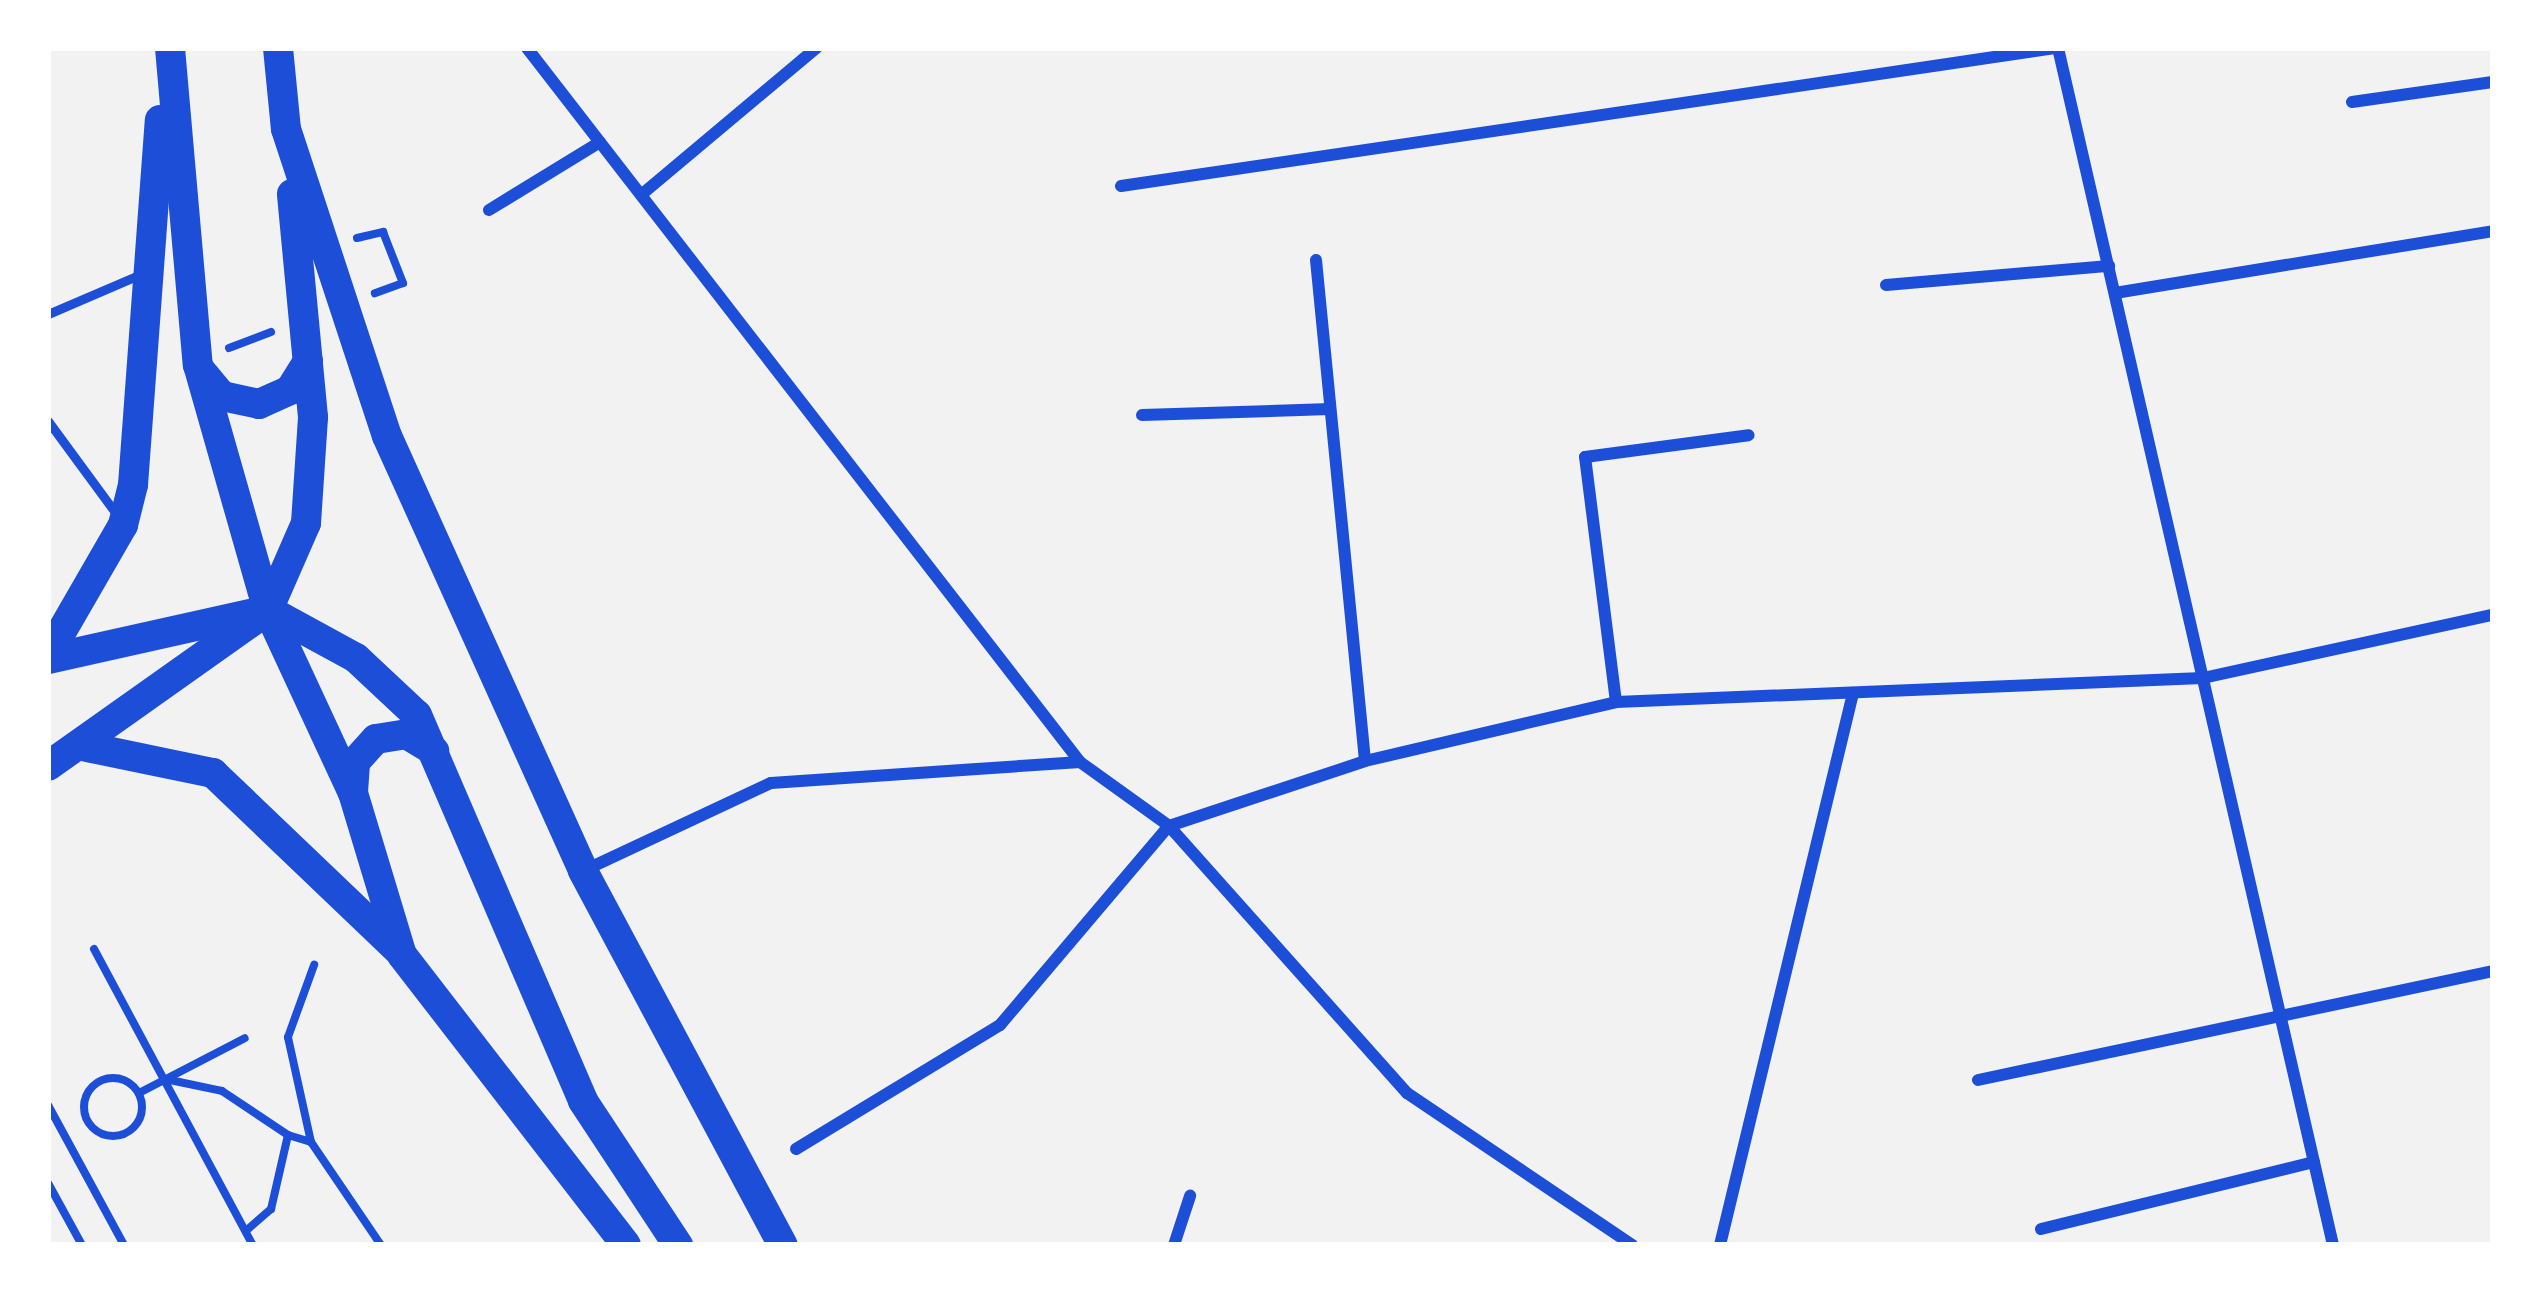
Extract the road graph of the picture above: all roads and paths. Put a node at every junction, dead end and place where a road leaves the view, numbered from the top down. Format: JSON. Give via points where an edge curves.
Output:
{"nodes":[{"id":1,"x":169,"y":48,"type":"edge"},
{"id":2,"x":278,"y":48,"type":"edge"},
{"id":3,"x":527,"y":48,"type":"edge"},
{"id":4,"x":815,"y":48,"type":"edge"},
{"id":5,"x":2057,"y":48,"type":"edge"},
{"id":6,"x":2493,"y":82,"type":"edge"},
{"id":7,"x":2352,"y":102,"type":"dead end"},
{"id":8,"x":286,"y":129,"type":"junction"},
{"id":9,"x":600,"y":142,"type":"junction"},
{"id":10,"x":1120,"y":186,"type":"dead end"},
{"id":11,"x":641,"y":195,"type":"junction"},
{"id":12,"x":489,"y":210,"type":"dead end"},
{"id":13,"x":2493,"y":231,"type":"edge"},
{"id":14,"x":383,"y":232,"type":"dead end"},
{"id":15,"x":1316,"y":260,"type":"dead end"},
{"id":16,"x":2109,"y":266,"type":"junction"},
{"id":17,"x":143,"y":273,"type":"junction"},
{"id":18,"x":1886,"y":285,"type":"dead end"},
{"id":19,"x":2115,"y":293,"type":"junction"},
{"id":20,"x":359,"y":299,"type":"dead end"},
{"id":21,"x":48,"y":314,"type":"edge"},
{"id":22,"x":294,"y":324,"type":"dead end"},
{"id":23,"x":202,"y":361,"type":"junction"},
{"id":24,"x":308,"y":362,"type":"junction"},
{"id":25,"x":1330,"y":409,"type":"junction"},
{"id":26,"x":1142,"y":416,"type":"dead end"},
{"id":27,"x":48,"y":421,"type":"edge"},
{"id":28,"x":1749,"y":435,"type":"dead end"},
{"id":29,"x":123,"y":524,"type":"junction"},
{"id":30,"x":268,"y":610,"type":"junction"},
{"id":31,"x":2493,"y":615,"type":"edge"},
{"id":32,"x":48,"y":657,"type":"edge"},
{"id":33,"x":2203,"y":678,"type":"junction"},
{"id":34,"x":1853,"y":693,"type":"junction"},
{"id":35,"x":1616,"y":702,"type":"junction"},
{"id":36,"x":87,"y":747,"type":"junction"},
{"id":37,"x":434,"y":751,"type":"junction"},
{"id":38,"x":1364,"y":761,"type":"junction"},
{"id":39,"x":1080,"y":762,"type":"junction"},
{"id":40,"x":48,"y":766,"type":"edge"},
{"id":41,"x":353,"y":793,"type":"junction"},
{"id":42,"x":1169,"y":826,"type":"junction"},
{"id":43,"x":584,"y":871,"type":"junction"},
{"id":44,"x":94,"y":949,"type":"dead end"},
{"id":45,"x":402,"y":955,"type":"junction"},
{"id":46,"x":314,"y":965,"type":"dead end"},
{"id":47,"x":2493,"y":971,"type":"edge"},
{"id":48,"x":2281,"y":1023,"type":"junction"},
{"id":49,"x":244,"y":1038,"type":"dead end"},
{"id":50,"x":165,"y":1079,"type":"junction"},
{"id":51,"x":1978,"y":1080,"type":"dead end"},
{"id":52,"x":139,"y":1093,"type":"junction"},
{"id":53,"x":48,"y":1105,"type":"edge"},
{"id":54,"x":288,"y":1135,"type":"junction"},
{"id":55,"x":311,"y":1142,"type":"junction"},
{"id":56,"x":796,"y":1149,"type":"dead end"},
{"id":57,"x":2314,"y":1162,"type":"junction"},
{"id":58,"x":48,"y":1183,"type":"edge"},
{"id":59,"x":1190,"y":1196,"type":"dead end"},
{"id":60,"x":2041,"y":1229,"type":"dead end"},
{"id":61,"x":246,"y":1231,"type":"junction"},
{"id":62,"x":82,"y":1245,"type":"edge"},
{"id":63,"x":124,"y":1245,"type":"edge"},
{"id":64,"x":254,"y":1245,"type":"edge"},
{"id":65,"x":381,"y":1245,"type":"edge"},
{"id":66,"x":626,"y":1245,"type":"edge"},
{"id":67,"x":678,"y":1245,"type":"edge"},
{"id":68,"x":783,"y":1245,"type":"edge"},
{"id":69,"x":1174,"y":1245,"type":"edge"},
{"id":70,"x":1632,"y":1245,"type":"edge"},
{"id":71,"x":1720,"y":1245,"type":"edge"},
{"id":72,"x":2333,"y":1245,"type":"edge"}],
"edges":[{"from":1,"to":17,"type":"main road"},
{"from":1,"to":23,"type":"main road"},
{"from":2,"to":8,"type":"main road"},
{"from":3,"to":9,"type":"street"},
{"from":4,"to":11,"type":"street"},
{"from":5,"to":10,"type":"street"},
{"from":5,"to":16,"type":"street"},
{"from":6,"to":7,"type":"street"},
{"from":8,"to":24,"type":"main road"},
{"from":8,"to":43,"type":"main road","via":[[387,436]]},
{"from":9,"to":11,"type":"street"},
{"from":9,"to":12,"type":"street"},
{"from":11,"to":39,"type":"street"},
{"from":13,"to":19,"type":"street"},
{"from":14,"to":20,"type":"path","via":[[403,283]]},
{"from":15,"to":25,"type":"street"},
{"from":16,"to":18,"type":"street"},
{"from":16,"to":19,"type":"street"},
{"from":17,"to":21,"type":"lane"},
{"from":17,"to":29,"type":"main road"},
{"from":19,"to":33,"type":"street"},
{"from":22,"to":23,"type":"path"},
{"from":23,"to":24,"type":"main road","via":[[222,396],[260,404],[290,390]]},
{"from":23,"to":30,"type":"main road"},
{"from":24,"to":30,"type":"main road","via":[[306,523]]},
{"from":25,"to":26,"type":"street"},
{"from":25,"to":38,"type":"street"},
{"from":27,"to":29,"type":"lane"},
{"from":28,"to":35,"type":"street","via":[[1585,457]]},
{"from":29,"to":32,"type":"main road"},
{"from":30,"to":32,"type":"main road"},
{"from":30,"to":36,"type":"main road"},
{"from":30,"to":37,"type":"main road","via":[[356,658],[417,715]]},
{"from":30,"to":41,"type":"main road"},
{"from":31,"to":33,"type":"street"},
{"from":33,"to":34,"type":"street"},
{"from":33,"to":48,"type":"street"},
{"from":34,"to":35,"type":"street"},
{"from":34,"to":71,"type":"street"},
{"from":35,"to":38,"type":"street"},
{"from":36,"to":40,"type":"main road"},
{"from":36,"to":45,"type":"main road","via":[[213,773]]},
{"from":37,"to":41,"type":"main road","via":[[406,734],[376,739],[355,762]]},
{"from":37,"to":67,"type":"main road","via":[[583,1101]]},
{"from":38,"to":42,"type":"street"},
{"from":39,"to":42,"type":"street"},
{"from":39,"to":43,"type":"street","via":[[771,783]]},
{"from":41,"to":45,"type":"main road"},
{"from":42,"to":56,"type":"street","via":[[1000,1025]]},
{"from":42,"to":70,"type":"street","via":[[1406,1093]]},
{"from":43,"to":68,"type":"main road"},
{"from":44,"to":50,"type":"path"},
{"from":45,"to":66,"type":"main road"},
{"from":46,"to":55,"type":"path","via":[[288,1037]]},
{"from":47,"to":48,"type":"street"},
{"from":48,"to":51,"type":"street"},
{"from":48,"to":57,"type":"street"},
{"from":49,"to":50,"type":"path"},
{"from":50,"to":52,"type":"path"},
{"from":50,"to":54,"type":"path","via":[[222,1091]]},
{"from":50,"to":61,"type":"path"},
{"from":52,"to":52,"type":"path","via":[[106,1079],[90,1090],[85,1117],[122,1135],[140,1118]]},
{"from":53,"to":63,"type":"path"},
{"from":54,"to":55,"type":"path"},
{"from":54,"to":61,"type":"path","via":[[271,1209]]},
{"from":55,"to":65,"type":"path"},
{"from":57,"to":60,"type":"street"},
{"from":57,"to":72,"type":"street"},
{"from":58,"to":62,"type":"path"},
{"from":59,"to":69,"type":"street"},
{"from":61,"to":64,"type":"path"}]}
